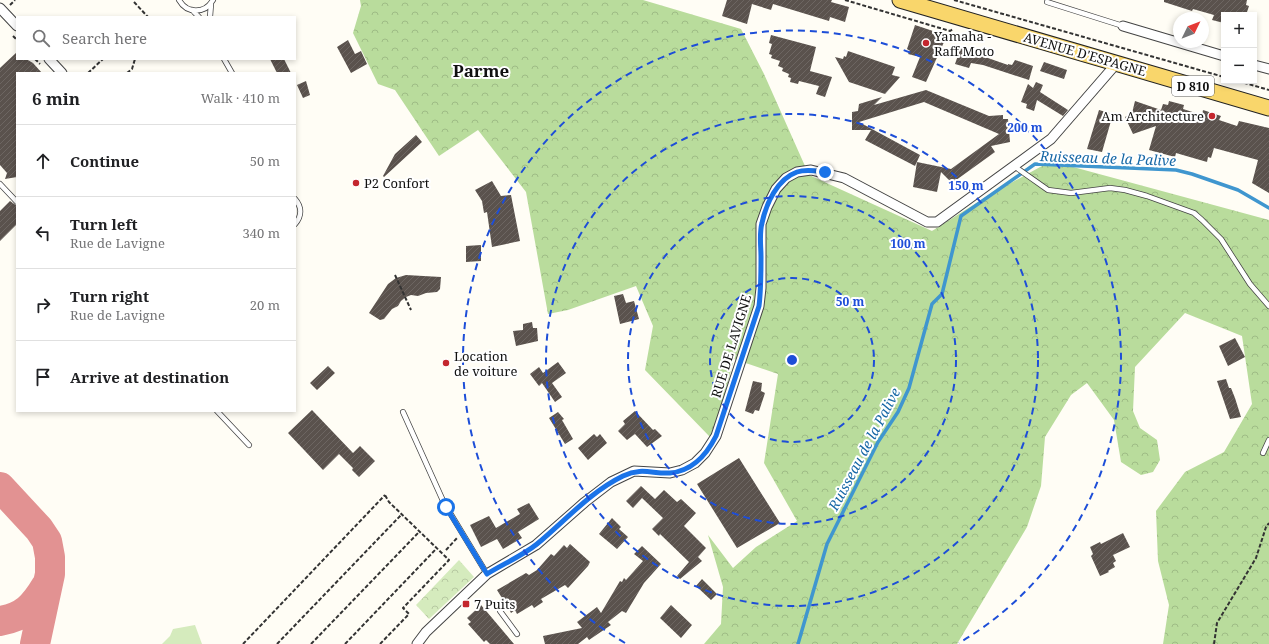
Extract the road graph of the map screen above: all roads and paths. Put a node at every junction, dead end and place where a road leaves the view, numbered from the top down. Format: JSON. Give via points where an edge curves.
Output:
{"nodes":[{"id":1,"x":15,"y":0,"type":"edge"},
{"id":2,"x":179,"y":0,"type":"edge"},
{"id":3,"x":845,"y":0,"type":"edge"},
{"id":4,"x":900,"y":0,"type":"edge"},
{"id":5,"x":954,"y":0,"type":"edge"},
{"id":6,"x":134,"y":2,"type":"dead end"},
{"id":7,"x":212,"y":2,"type":"edge"},
{"id":8,"x":1047,"y":2,"type":"dead end"},
{"id":9,"x":10,"y":5,"type":"dead end"},
{"id":10,"x":0,"y":8,"type":"edge"},
{"id":11,"x":192,"y":10,"type":"junction"},
{"id":12,"x":147,"y":16,"type":"edge"},
{"id":13,"x":198,"y":16,"type":"edge"},
{"id":14,"x":210,"y":16,"type":"edge"},
{"id":15,"x":16,"y":25,"type":"edge"},
{"id":16,"x":1123,"y":26,"type":"joint"},
{"id":17,"x":950,"y":31,"type":"dead end"},
{"id":18,"x":1221,"y":55,"type":"edge"},
{"id":19,"x":50,"y":60,"type":"edge"},
{"id":20,"x":102,"y":60,"type":"edge"},
{"id":21,"x":135,"y":60,"type":"edge"},
{"id":22,"x":225,"y":60,"type":"edge"},
{"id":23,"x":1116,"y":64,"type":"junction"},
{"id":24,"x":1257,"y":66,"type":"edge"},
{"id":25,"x":1269,"y":69,"type":"edge"},
{"id":26,"x":61,"y":72,"type":"edge"},
{"id":27,"x":89,"y":72,"type":"edge"},
{"id":28,"x":128,"y":72,"type":"edge"},
{"id":29,"x":231,"y":72,"type":"edge"},
{"id":30,"x":1221,"y":76,"type":"edge"},
{"id":31,"x":1248,"y":84,"type":"edge"},
{"id":32,"x":1269,"y":90,"type":"edge"},
{"id":33,"x":1269,"y":108,"type":"edge"},
{"id":34,"x":1015,"y":167,"type":"junction"},
{"id":35,"x":0,"y":184,"type":"edge"},
{"id":36,"x":16,"y":201,"type":"edge"},
{"id":37,"x":296,"y":201,"type":"edge"},
{"id":38,"x":296,"y":223,"type":"edge"},
{"id":39,"x":395,"y":275,"type":"dead end"},
{"id":40,"x":1269,"y":306,"type":"edge"},
{"id":41,"x":411,"y":310,"type":"dead end"},
{"id":42,"x":218,"y":412,"type":"edge"},
{"id":43,"x":403,"y":412,"type":"dead end"},
{"id":44,"x":1269,"y":440,"type":"edge"},
{"id":45,"x":249,"y":445,"type":"dead end"},
{"id":46,"x":1263,"y":453,"type":"dead end"},
{"id":47,"x":402,"y":514,"type":"junction"},
{"id":48,"x":1269,"y":523,"type":"edge"},
{"id":49,"x":420,"y":531,"type":"junction"},
{"id":50,"x":462,"y":533,"type":"junction"},
{"id":51,"x":438,"y":548,"type":"junction"},
{"id":52,"x":446,"y":550,"type":"dead end"},
{"id":53,"x":487,"y":574,"type":"junction"},
{"id":54,"x":504,"y":601,"type":"dead end"},
{"id":55,"x":517,"y":634,"type":"dead end"},
{"id":56,"x":243,"y":644,"type":"edge"},
{"id":57,"x":277,"y":644,"type":"edge"},
{"id":58,"x":311,"y":644,"type":"edge"},
{"id":59,"x":346,"y":644,"type":"edge"},
{"id":60,"x":380,"y":644,"type":"edge"},
{"id":61,"x":418,"y":644,"type":"edge"},
{"id":62,"x":1214,"y":644,"type":"edge"}],
"edges":[{"from":1,"to":9,"type":"path"},
{"from":2,"to":11,"type":"lane"},
{"from":3,"to":17,"type":"path"},
{"from":4,"to":23,"type":"main road","name":"AVENUE D'ESPAGNE","number":"D 810"},
{"from":5,"to":30,"type":"path"},
{"from":6,"to":12,"type":"path"},
{"from":7,"to":11,"type":"lane","via":[[202,10]]},
{"from":7,"to":14,"type":"lane"},
{"from":8,"to":16,"type":"lane"},
{"from":10,"to":15,"type":"street"},
{"from":11,"to":13,"type":"lane"},
{"from":16,"to":18,"type":"street"},
{"from":19,"to":26,"type":"street"},
{"from":20,"to":27,"type":"path"},
{"from":21,"to":28,"type":"path"},
{"from":22,"to":29,"type":"lane"},
{"from":23,"to":33,"type":"main road","name":"AVENUE D'ESPAGNE","number":"D 810"},
{"from":23,"to":34,"type":"street","name":"RUE DE LAVIGNE","via":[[1051,139]]},
{"from":24,"to":25,"type":"street"},
{"from":31,"to":32,"type":"path"},
{"from":34,"to":40,"type":"lane","via":[[1048,190],[1071,193],[1110,188],[1125,190],[1194,213],[1221,239],[1250,284]]},
{"from":34,"to":53,"type":"street","name":"RUE DE LAVIGNE","via":[[937,222],[927,222],[844,178],[811,170],[797,172],[786,178],[776,189],[761,224],[759,306],[716,436],[705,453],[695,463],[682,470],[670,473],[634,471],[622,476],[594,495],[536,545]]},
{"from":35,"to":36,"type":"lane"},
{"from":37,"to":38,"type":"lane","via":[[301,213]]},
{"from":39,"to":41,"type":"path"},
{"from":42,"to":45,"type":"lane"},
{"from":43,"to":50,"type":"lane","via":[[444,503]]},
{"from":44,"to":46,"type":"lane"},
{"from":47,"to":49,"type":"path"},
{"from":47,"to":56,"type":"path","via":[[385,495]]},
{"from":47,"to":57,"type":"path"},
{"from":48,"to":62,"type":"path","via":[[1256,558],[1217,623]]},
{"from":49,"to":51,"type":"path"},
{"from":49,"to":58,"type":"path"},
{"from":50,"to":52,"type":"path"},
{"from":50,"to":53,"type":"lane"},
{"from":51,"to":59,"type":"path"},
{"from":51,"to":60,"type":"path","via":[[449,560],[403,608],[409,614]]},
{"from":53,"to":61,"type":"street","name":"RUE DE LAVIGNE","via":[[426,632]]},
{"from":54,"to":55,"type":"lane","via":[[500,611]]}]}
